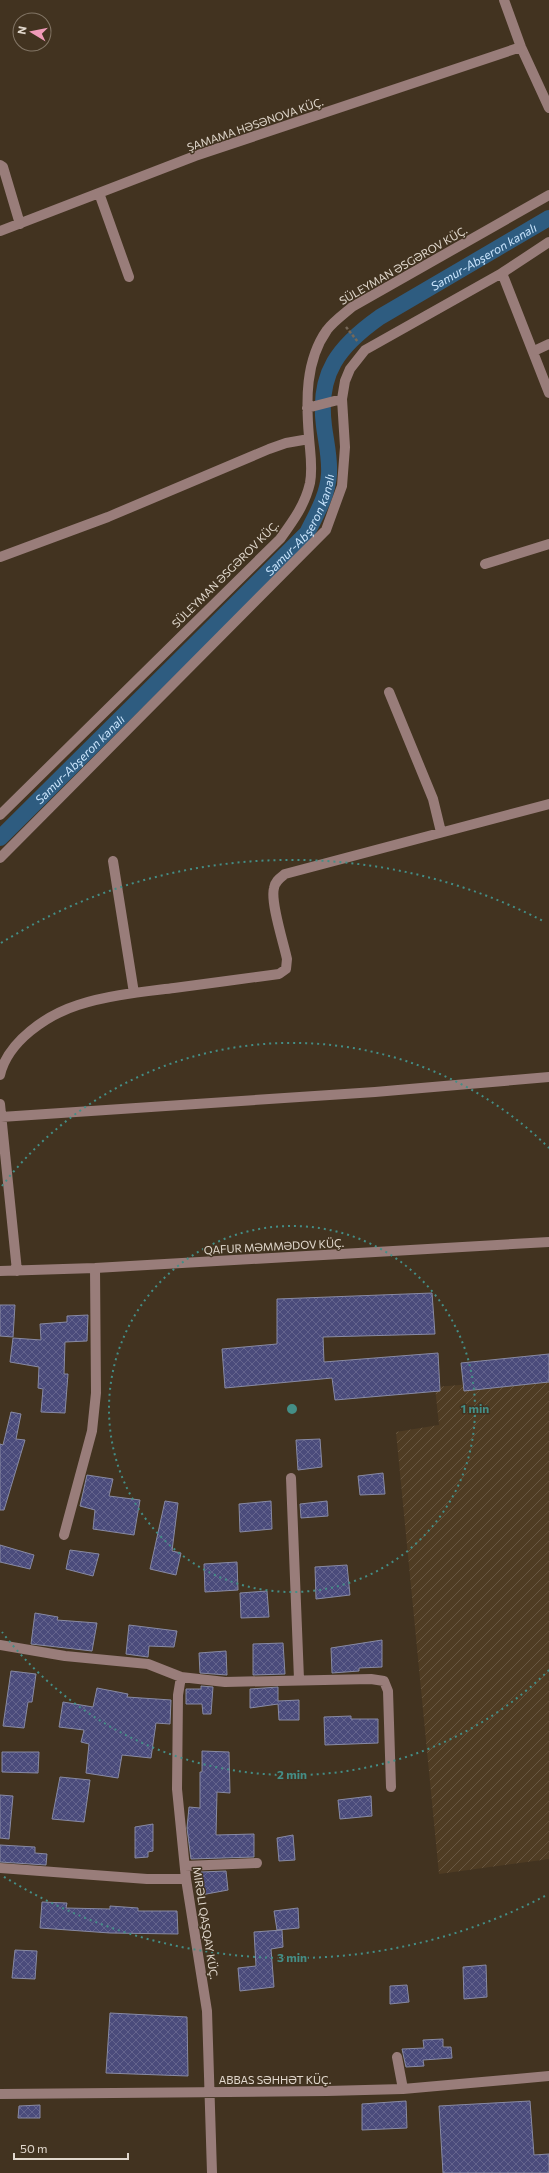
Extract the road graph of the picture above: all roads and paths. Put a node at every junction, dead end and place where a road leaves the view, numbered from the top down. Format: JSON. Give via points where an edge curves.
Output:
{"nodes":[{"id":1,"x":504,"y":0,"type":"edge"},
{"id":2,"x":521,"y":47,"type":"junction"},
{"id":3,"x":549,"y":108,"type":"edge"},
{"id":4,"x":0,"y":165,"type":"edge"},
{"id":5,"x":99,"y":193,"type":"junction"},
{"id":6,"x":549,"y":195,"type":"edge"},
{"id":7,"x":20,"y":224,"type":"junction"},
{"id":8,"x":0,"y":231,"type":"edge"},
{"id":9,"x":549,"y":242,"type":"edge"},
{"id":10,"x":502,"y":273,"type":"junction"},
{"id":11,"x":129,"y":277,"type":"dead end"},
{"id":12,"x":339,"y":318,"type":"junction"},
{"id":13,"x":549,"y":344,"type":"edge"},
{"id":14,"x":365,"y":350,"type":"junction"},
{"id":15,"x":534,"y":351,"type":"junction"},
{"id":16,"x":549,"y":393,"type":"edge"},
{"id":17,"x":342,"y":399,"type":"junction"},
{"id":18,"x":307,"y":408,"type":"junction"},
{"id":19,"x":309,"y":439,"type":"junction"},
{"id":20,"x":549,"y":544,"type":"edge"},
{"id":21,"x":0,"y":557,"type":"edge"},
{"id":22,"x":485,"y":564,"type":"dead end"},
{"id":23,"x":389,"y":692,"type":"dead end"},
{"id":24,"x":549,"y":804,"type":"edge"},
{"id":25,"x":0,"y":815,"type":"edge"},
{"id":26,"x":441,"y":832,"type":"junction"},
{"id":27,"x":0,"y":858,"type":"edge"},
{"id":28,"x":114,"y":861,"type":"dead end"},
{"id":29,"x":134,"y":993,"type":"junction"},
{"id":30,"x":0,"y":1075,"type":"edge"},
{"id":31,"x":549,"y":1077,"type":"edge"},
{"id":32,"x":0,"y":1104,"type":"edge"},
{"id":33,"x":1,"y":1117,"type":"junction"},
{"id":34,"x":549,"y":1242,"type":"edge"},
{"id":35,"x":95,"y":1268,"type":"junction"},
{"id":36,"x":17,"y":1270,"type":"junction"},
{"id":37,"x":0,"y":1271,"type":"edge"},
{"id":38,"x":291,"y":1478,"type":"dead end"},
{"id":39,"x":64,"y":1535,"type":"dead end"},
{"id":40,"x":0,"y":1645,"type":"edge"},
{"id":41,"x":181,"y":1677,"type":"junction"},
{"id":42,"x":299,"y":1679,"type":"junction"},
{"id":43,"x":391,"y":1787,"type":"dead end"},
{"id":44,"x":257,"y":1863,"type":"dead end"},
{"id":45,"x":185,"y":1866,"type":"junction"},
{"id":46,"x":0,"y":1868,"type":"edge"},
{"id":47,"x":186,"y":1879,"type":"junction"},
{"id":48,"x":397,"y":2057,"type":"dead end"},
{"id":49,"x":549,"y":2076,"type":"edge"},
{"id":50,"x":402,"y":2089,"type":"junction"},
{"id":51,"x":209,"y":2091,"type":"junction"},
{"id":52,"x":0,"y":2094,"type":"edge"},
{"id":53,"x":212,"y":2173,"type":"edge"}],
"edges":[{"from":1,"to":2,"type":"street"},
{"from":2,"to":3,"type":"street"},
{"from":2,"to":5,"type":"street","name":"ŞAMAMA HƏSƏNOVA KÜÇ.","via":[[196,156]]},
{"from":4,"to":7,"type":"street","via":[[3,167]]},
{"from":5,"to":7,"type":"street","name":"ŞAMAMA HƏSƏNOVA KÜÇ."},
{"from":5,"to":11,"type":"street"},
{"from":6,"to":12,"type":"street","name":"SÜLEYMAN ƏSGƏROV KÜÇ.","via":[[352,307]]},
{"from":7,"to":8,"type":"street","name":"ŞAMAMA HƏSƏNOVA KÜÇ."},
{"from":9,"to":10,"type":"street"},
{"from":10,"to":14,"type":"street"},
{"from":10,"to":15,"type":"street"},
{"from":12,"to":14,"type":"path"},
{"from":12,"to":18,"type":"street","name":"SÜLEYMAN ƏSGƏROV KÜÇ.","via":[[328,330],[314,356],[308,384]]},
{"from":13,"to":15,"type":"street"},
{"from":14,"to":17,"type":"street","via":[[350,369]]},
{"from":15,"to":16,"type":"street"},
{"from":17,"to":18,"type":"street"},
{"from":17,"to":27,"type":"street","via":[[345,447],[342,486],[326,530]]},
{"from":18,"to":19,"type":"street","name":"SÜLEYMAN ƏSGƏROV KÜÇ."},
{"from":19,"to":21,"type":"street","via":[[269,449],[108,517]]},
{"from":19,"to":25,"type":"street","name":"SÜLEYMAN ƏSGƏROV KÜÇ.","via":[[311,466],[306,495],[294,520],[280,539]]},
{"from":20,"to":22,"type":"street"},
{"from":23,"to":26,"type":"street","via":[[433,799]]},
{"from":24,"to":26,"type":"street"},
{"from":26,"to":29,"type":"street","via":[[285,874],[276,881],[273,900],[287,959],[286,969],[279,974]]},
{"from":28,"to":29,"type":"street"},
{"from":29,"to":30,"type":"street","via":[[78,1005],[50,1017],[29,1032],[7,1057]]},
{"from":31,"to":33,"type":"street","via":[[375,1092]]},
{"from":32,"to":33,"type":"street"},
{"from":33,"to":36,"type":"street"},
{"from":34,"to":35,"type":"street","name":"QAFUR MƏMMƏDOV KÜÇ."},
{"from":35,"to":36,"type":"street","name":"QAFUR MƏMMƏDOV KÜÇ."},
{"from":35,"to":39,"type":"street","via":[[96,1392],[92,1431]]},
{"from":36,"to":37,"type":"street","name":"QAFUR MƏMMƏDOV KÜÇ."},
{"from":38,"to":42,"type":"street"},
{"from":40,"to":41,"type":"street","via":[[65,1656],[148,1664]]},
{"from":41,"to":42,"type":"street","via":[[225,1682]]},
{"from":41,"to":45,"type":"street","name":"MIRƏLI QAŞQAY KÜÇ.","via":[[178,1695],[177,1789]]},
{"from":42,"to":43,"type":"street","via":[[371,1679],[384,1682],[388,1691]]},
{"from":44,"to":45,"type":"street"},
{"from":45,"to":47,"type":"street","name":"MIRƏLI QAŞQAY KÜÇ."},
{"from":46,"to":47,"type":"street","via":[[147,1879]]},
{"from":47,"to":51,"type":"street","name":"MIRƏLI QAŞQAY KÜÇ.","via":[[207,2011]]},
{"from":48,"to":50,"type":"street"},
{"from":49,"to":50,"type":"street","name":"ABBAS SƏHHƏT KÜÇ."},
{"from":50,"to":51,"type":"street","name":"ABBAS SƏHHƏT KÜÇ."},
{"from":51,"to":52,"type":"street","name":"ABBAS SƏHHƏT KÜÇ."},
{"from":51,"to":53,"type":"street","name":"MIRƏLI QAŞQAY KÜÇ."}]}
